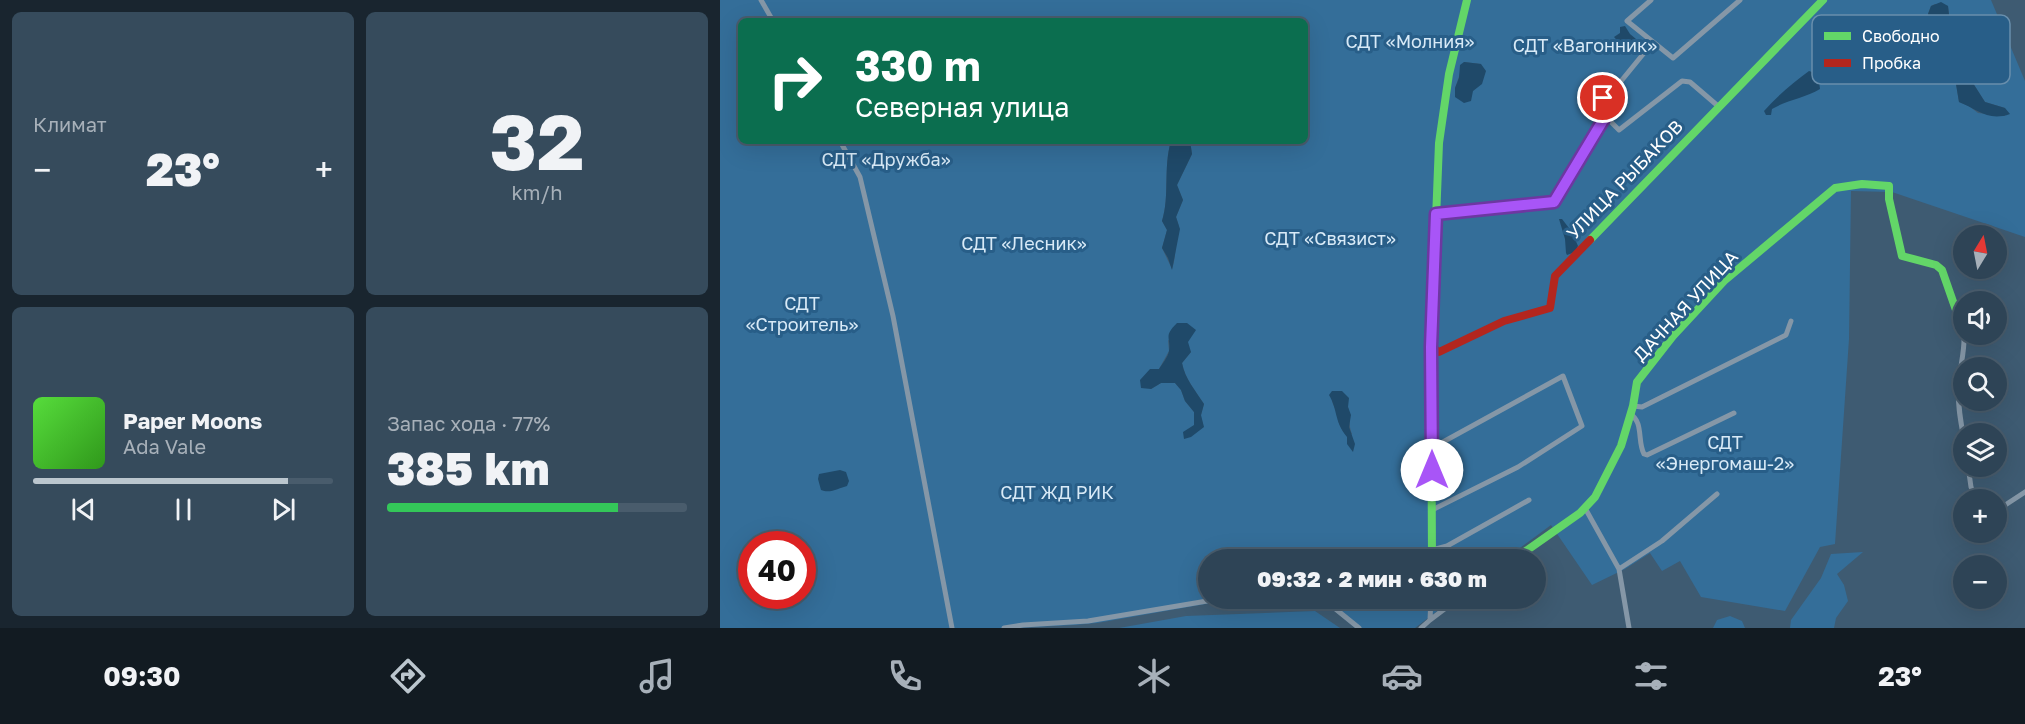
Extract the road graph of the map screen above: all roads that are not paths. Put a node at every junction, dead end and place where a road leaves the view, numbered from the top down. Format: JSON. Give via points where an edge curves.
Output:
{"nodes":[{"id":1,"x":761,"y":0,"type":"edge"},
{"id":2,"x":1467,"y":0,"type":"edge"},
{"id":3,"x":1651,"y":0,"type":"edge"},
{"id":4,"x":1740,"y":0,"type":"edge"},
{"id":5,"x":1823,"y":0,"type":"edge"},
{"id":6,"x":771,"y":18,"type":"edge"},
{"id":7,"x":1653,"y":42,"type":"junction"},
{"id":8,"x":1718,"y":106,"type":"junction"},
{"id":9,"x":1605,"y":117,"type":"junction"},
{"id":10,"x":842,"y":144,"type":"edge"},
{"id":11,"x":1436,"y":214,"type":"junction"},
{"id":12,"x":1953,"y":302,"type":"edge"},
{"id":13,"x":1791,"y":321,"type":"dead end"},
{"id":14,"x":1965,"y":345,"type":"edge"},
{"id":15,"x":1431,"y":347,"type":"junction"},
{"id":16,"x":1632,"y":410,"type":"junction"},
{"id":17,"x":1734,"y":413,"type":"dead end"},
{"id":18,"x":1961,"y":423,"type":"edge"},
{"id":19,"x":1432,"y":448,"type":"junction"},
{"id":20,"x":2025,"y":492,"type":"edge"},
{"id":21,"x":1717,"y":494,"type":"dead end"},
{"id":22,"x":1530,"y":500,"type":"dead end"},
{"id":23,"x":2007,"y":503,"type":"edge"},
{"id":24,"x":1585,"y":508,"type":"junction"},
{"id":25,"x":1432,"y":510,"type":"junction"},
{"id":26,"x":1432,"y":549,"type":"edge"},
{"id":27,"x":1436,"y":549,"type":"edge"},
{"id":28,"x":1528,"y":549,"type":"edge"},
{"id":29,"x":1619,"y":568,"type":"junction"},
{"id":30,"x":1198,"y":603,"type":"edge"},
{"id":31,"x":1336,"y":609,"type":"edge"},
{"id":32,"x":1430,"y":609,"type":"edge"},
{"id":33,"x":1444,"y":609,"type":"edge"},
{"id":34,"x":1430,"y":620,"type":"junction"},
{"id":35,"x":952,"y":628,"type":"edge"},
{"id":36,"x":1004,"y":628,"type":"edge"},
{"id":37,"x":1359,"y":628,"type":"edge"},
{"id":38,"x":1421,"y":628,"type":"edge"},
{"id":39,"x":1629,"y":628,"type":"edge"}],
"edges":[{"from":1,"to":6,"type":"street"},
{"from":2,"to":11,"type":"street","via":[[1444,99]]},
{"from":3,"to":7,"type":"street","via":[[1627,21]]},
{"from":4,"to":7,"type":"street","via":[[1673,58]]},
{"from":5,"to":8,"type":"street","name":"УЛИЦА РЫБАКОВ"},
{"from":7,"to":9,"type":"street","via":[[1603,98]]},
{"from":8,"to":9,"type":"street","via":[[1690,82],[1682,81],[1619,130]]},
{"from":8,"to":15,"type":"street","name":"УЛИЦА РЫБАКОВ","via":[[1555,276],[1550,308],[1504,321],[1439,352]]},
{"from":9,"to":11,"type":"street","via":[[1554,202]]},
{"from":10,"to":35,"type":"street","via":[[860,177],[893,316]]},
{"from":11,"to":15,"type":"street"},
{"from":12,"to":16,"type":"street","name":"ДАЧНАЯ УЛИЦА","via":[[1942,270],[1902,256],[1889,186],[1873,183],[1836,188],[1732,274],[1673,336],[1638,379]]},
{"from":13,"to":16,"type":"street","via":[[1786,335]]},
{"from":14,"to":18,"type":"street","via":[[1959,381]]},
{"from":15,"to":19,"type":"street"},
{"from":16,"to":17,"type":"street","via":[[1641,450],[1647,455]]},
{"from":16,"to":24,"type":"street","name":"ДАЧНАЯ УЛИЦА","via":[[1621,446],[1595,497]]},
{"from":19,"to":25,"type":"street"},
{"from":19,"to":25,"type":"street","via":[[1563,376],[1582,426],[1518,467]]},
{"from":20,"to":23,"type":"street"},
{"from":21,"to":29,"type":"street","via":[[1662,540]]},
{"from":22,"to":27,"type":"street"},
{"from":24,"to":28,"type":"street","name":"ДАЧНАЯ УЛИЦА"},
{"from":24,"to":29,"type":"street"},
{"from":25,"to":26,"type":"street"},
{"from":29,"to":39,"type":"street"},
{"from":30,"to":36,"type":"street","via":[[1088,621]]},
{"from":31,"to":37,"type":"street"},
{"from":32,"to":34,"type":"street"},
{"from":33,"to":34,"type":"street"},
{"from":34,"to":38,"type":"street"}]}
